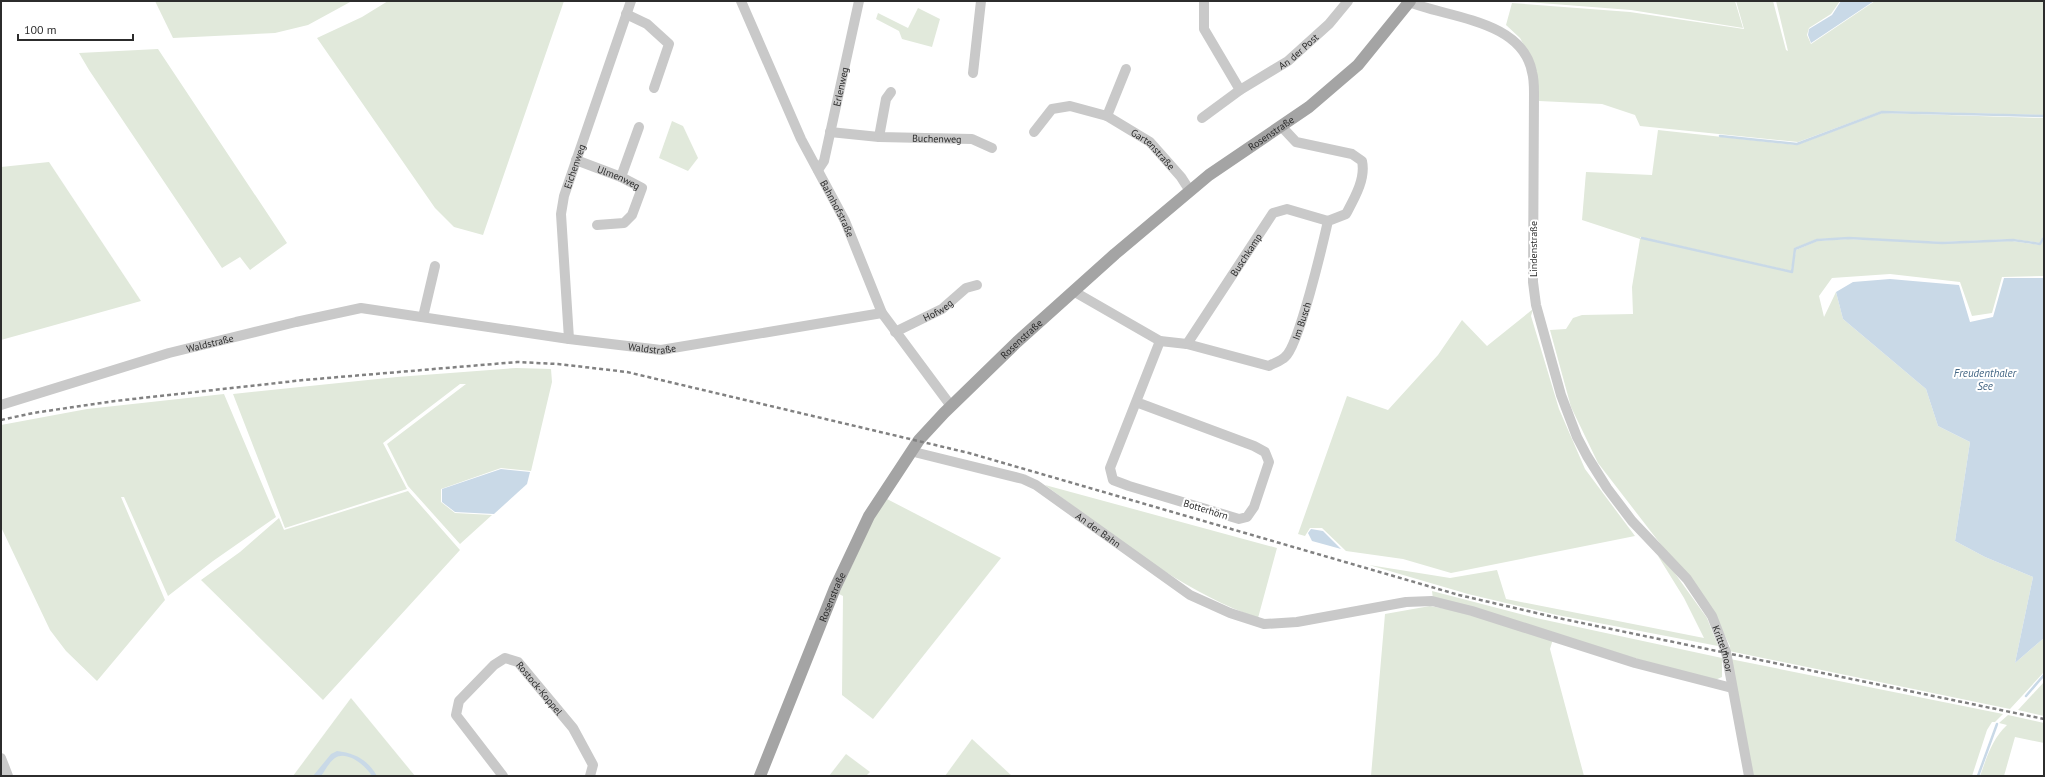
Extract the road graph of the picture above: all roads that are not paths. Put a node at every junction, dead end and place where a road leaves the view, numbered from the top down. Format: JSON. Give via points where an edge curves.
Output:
{"nodes":[{"id":1,"x":631,"y":1,"type":"edge"},
{"id":2,"x":741,"y":1,"type":"edge"},
{"id":3,"x":860,"y":1,"type":"edge"},
{"id":4,"x":981,"y":1,"type":"edge"},
{"id":5,"x":1204,"y":1,"type":"edge"},
{"id":6,"x":1348,"y":1,"type":"edge"},
{"id":7,"x":1408,"y":1,"type":"edge"},
{"id":8,"x":626,"y":14,"type":"junction"},
{"id":9,"x":1126,"y":69,"type":"dead end"},
{"id":10,"x":974,"y":73,"type":"dead end"},
{"id":11,"x":654,"y":88,"type":"dead end"},
{"id":12,"x":1240,"y":90,"type":"junction"},
{"id":13,"x":891,"y":92,"type":"dead end"},
{"id":14,"x":1107,"y":116,"type":"junction"},
{"id":15,"x":1202,"y":118,"type":"dead end"},
{"id":16,"x":1281,"y":126,"type":"junction"},
{"id":17,"x":639,"y":127,"type":"dead end"},
{"id":18,"x":830,"y":132,"type":"junction"},
{"id":19,"x":1034,"y":132,"type":"dead end"},
{"id":20,"x":879,"y":137,"type":"junction"},
{"id":21,"x":992,"y":148,"type":"dead end"},
{"id":22,"x":576,"y":160,"type":"junction"},
{"id":23,"x":818,"y":170,"type":"junction"},
{"id":24,"x":621,"y":177,"type":"junction"},
{"id":25,"x":1190,"y":191,"type":"junction"},
{"id":26,"x":1328,"y":221,"type":"junction"},
{"id":27,"x":597,"y":225,"type":"dead end"},
{"id":28,"x":435,"y":266,"type":"dead end"},
{"id":29,"x":977,"y":285,"type":"dead end"},
{"id":30,"x":1073,"y":291,"type":"junction"},
{"id":31,"x":882,"y":313,"type":"junction"},
{"id":32,"x":423,"y":317,"type":"junction"},
{"id":33,"x":895,"y":332,"type":"junction"},
{"id":34,"x":568,"y":340,"type":"junction"},
{"id":35,"x":1160,"y":341,"type":"junction"},
{"id":36,"x":1187,"y":344,"type":"junction"},
{"id":37,"x":1136,"y":402,"type":"junction"},
{"id":38,"x":1,"y":405,"type":"edge"},
{"id":39,"x":951,"y":406,"type":"junction"},
{"id":40,"x":912,"y":450,"type":"junction"},
{"id":41,"x":1653,"y":543,"type":"joint"},
{"id":42,"x":1732,"y":688,"type":"junction"},
{"id":43,"x":1,"y":758,"type":"edge"},
{"id":44,"x":8,"y":776,"type":"edge"},
{"id":45,"x":503,"y":776,"type":"edge"},
{"id":46,"x":590,"y":776,"type":"edge"},
{"id":47,"x":760,"y":776,"type":"edge"},
{"id":48,"x":1749,"y":776,"type":"edge"}],
"edges":[{"from":1,"to":8,"type":"street","name":"Eichenweg"},
{"from":2,"to":23,"type":"street","name":"Bahnhofstraße","via":[[800,139]]},
{"from":3,"to":18,"type":"street","name":"Erlenweg"},
{"from":4,"to":10,"type":"street"},
{"from":5,"to":12,"type":"street","via":[[1204,29]]},
{"from":6,"to":12,"type":"street","name":"An der Post","via":[[1329,24],[1288,61]]},
{"from":7,"to":16,"type":"main road","name":"Rosenstraße","via":[[1358,65],[1309,107]]},
{"from":7,"to":41,"type":"street","name":"Lindenstraße","via":[[1492,27],[1510,37],[1524,52],[1530,64],[1534,93],[1532,264],[1536,305],[1542,329],[1561,395],[1587,456],[1632,521]]},
{"from":8,"to":11,"type":"street","via":[[647,24],[669,44]]},
{"from":8,"to":22,"type":"street","name":"Eichenweg"},
{"from":9,"to":14,"type":"street"},
{"from":12,"to":15,"type":"street","name":"An der Post"},
{"from":13,"to":20,"type":"street","via":[[886,99]]},
{"from":14,"to":19,"type":"street","name":"Gartenstraße","via":[[1070,106],[1052,109]]},
{"from":14,"to":25,"type":"street","name":"Gartenstraße","via":[[1150,142]]},
{"from":16,"to":25,"type":"main road","name":"Rosenstraße"},
{"from":16,"to":26,"type":"street","via":[[1296,142],[1352,154],[1362,161],[1359,189],[1346,214]]},
{"from":17,"to":24,"type":"street"},
{"from":18,"to":20,"type":"street","name":"Buchenweg"},
{"from":18,"to":23,"type":"street","name":"Erlenweg","via":[[824,161]]},
{"from":20,"to":21,"type":"street","name":"Buchenweg","via":[[972,139]]},
{"from":22,"to":24,"type":"street","name":"Ulmenweg"},
{"from":22,"to":34,"type":"street","name":"Eichenweg","via":[[561,214]]},
{"from":23,"to":31,"type":"street","name":"Bahnhofstraße","via":[[845,221]]},
{"from":24,"to":27,"type":"street","name":"Ulmenweg","via":[[642,188],[632,215],[624,223]]},
{"from":25,"to":30,"type":"main road","name":"Rosenstraße"},
{"from":26,"to":36,"type":"street","name":"Buschkamp","via":[[1287,209],[1272,213]]},
{"from":26,"to":36,"type":"street","name":"Im Busch","via":[[1319,265],[1296,338],[1287,356],[1269,366]]},
{"from":28,"to":32,"type":"street"},
{"from":29,"to":33,"type":"street","name":"Hofweg","via":[[966,288],[942,308]]},
{"from":30,"to":35,"type":"street","name":"Im Busch"},
{"from":30,"to":39,"type":"main road","name":"Rosenstraße"},
{"from":31,"to":33,"type":"street","name":"Bahnhofstraße"},
{"from":31,"to":34,"type":"street","name":"Waldstraße","via":[[661,350]]},
{"from":32,"to":34,"type":"street","name":"Waldstraße"},
{"from":32,"to":38,"type":"street","name":"Waldstraße","via":[[361,308],[169,354]]},
{"from":33,"to":39,"type":"street","name":"Bahnhofstraße"},
{"from":35,"to":36,"type":"street","name":"Im Busch"},
{"from":35,"to":37,"type":"street","name":"Botterhörn"},
{"from":37,"to":37,"type":"street","name":"Botterhörn","via":[[1110,468],[1113,480],[1240,520],[1247,517],[1254,507],[1269,462],[1264,452]]},
{"from":39,"to":40,"type":"main road","name":"Rosenstraße"},
{"from":40,"to":42,"type":"street","name":"An der Bahn","via":[[1036,485],[1190,595],[1230,613],[1264,624],[1297,622],[1406,602],[1432,602],[1472,611],[1635,663]]},
{"from":40,"to":47,"type":"main road","name":"Rosenstraße","via":[[869,516],[835,588]]},
{"from":41,"to":42,"type":"street","name":"Krittelmoor","via":[[1687,579],[1712,616],[1726,652]]},
{"from":42,"to":48,"type":"street","name":"Krittelmoor"},
{"from":43,"to":44,"type":"street"},
{"from":45,"to":46,"type":"street","name":"Rostock-Koppel","via":[[456,715],[459,701],[494,665],[505,658],[518,662],[573,728],[593,764]]}]}
